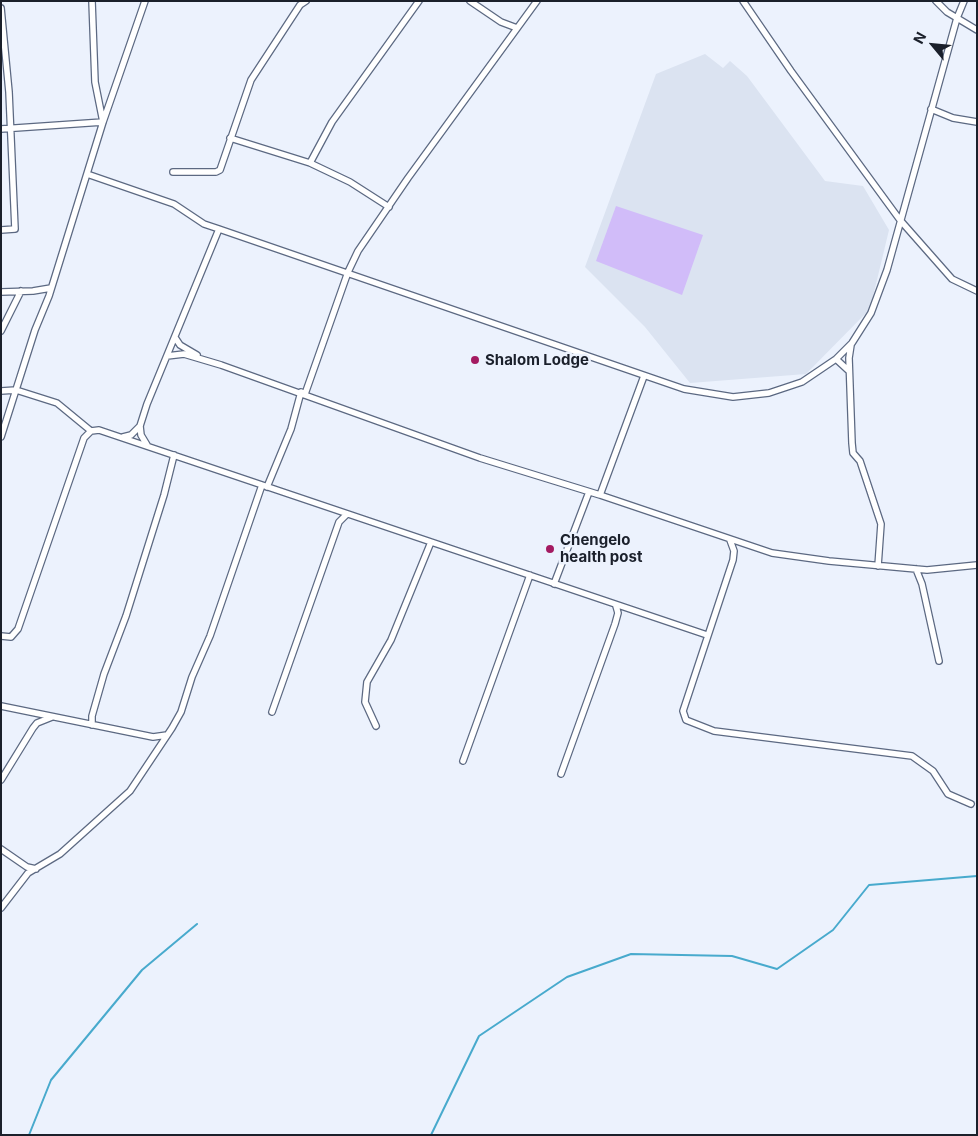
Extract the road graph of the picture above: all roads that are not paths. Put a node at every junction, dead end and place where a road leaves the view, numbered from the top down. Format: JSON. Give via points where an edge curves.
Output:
{"nodes":[{"id":1,"x":92,"y":1,"type":"edge"},
{"id":2,"x":145,"y":1,"type":"edge"},
{"id":3,"x":306,"y":1,"type":"edge"},
{"id":4,"x":419,"y":1,"type":"edge"},
{"id":5,"x":470,"y":1,"type":"edge"},
{"id":6,"x":537,"y":1,"type":"edge"},
{"id":7,"x":743,"y":1,"type":"edge"},
{"id":8,"x":936,"y":1,"type":"edge"},
{"id":9,"x":964,"y":1,"type":"edge"},
{"id":10,"x":1,"y":8,"type":"edge"},
{"id":11,"x":957,"y":18,"type":"junction"},
{"id":12,"x":517,"y":28,"type":"junction"},
{"id":13,"x":977,"y":30,"type":"edge"},
{"id":14,"x":931,"y":109,"type":"junction"},
{"id":15,"x":103,"y":122,"type":"junction"},
{"id":16,"x":977,"y":122,"type":"edge"},
{"id":17,"x":10,"y":128,"type":"junction"},
{"id":18,"x":1,"y":129,"type":"edge"},
{"id":19,"x":230,"y":138,"type":"junction"},
{"id":20,"x":310,"y":163,"type":"junction"},
{"id":21,"x":173,"y":172,"type":"dead end"},
{"id":22,"x":87,"y":174,"type":"junction"},
{"id":23,"x":389,"y":207,"type":"junction"},
{"id":24,"x":900,"y":220,"type":"junction"},
{"id":25,"x":219,"y":229,"type":"junction"},
{"id":26,"x":1,"y":230,"type":"edge"},
{"id":27,"x":348,"y":272,"type":"junction"},
{"id":28,"x":51,"y":288,"type":"junction"},
{"id":29,"x":21,"y":291,"type":"junction"},
{"id":30,"x":977,"y":291,"type":"edge"},
{"id":31,"x":1,"y":292,"type":"edge"},
{"id":32,"x":1,"y":331,"type":"edge"},
{"id":33,"x":176,"y":338,"type":"junction"},
{"id":34,"x":852,"y":343,"type":"junction"},
{"id":35,"x":167,"y":356,"type":"junction"},
{"id":36,"x":203,"y":359,"type":"junction"},
{"id":37,"x":836,"y":359,"type":"junction"},
{"id":38,"x":849,"y":371,"type":"junction"},
{"id":39,"x":644,"y":376,"type":"junction"},
{"id":40,"x":16,"y":390,"type":"junction"},
{"id":41,"x":1,"y":391,"type":"edge"},
{"id":42,"x":303,"y":393,"type":"junction"},
{"id":43,"x":140,"y":426,"type":"junction"},
{"id":44,"x":91,"y":431,"type":"junction"},
{"id":45,"x":1,"y":437,"type":"edge"},
{"id":46,"x":122,"y":437,"type":"junction"},
{"id":47,"x":147,"y":445,"type":"junction"},
{"id":48,"x":174,"y":455,"type":"junction"},
{"id":49,"x":265,"y":486,"type":"junction"},
{"id":50,"x":589,"y":492,"type":"junction"},
{"id":51,"x":600,"y":495,"type":"junction"},
{"id":52,"x":335,"y":510,"type":"junction"},
{"id":53,"x":347,"y":514,"type":"junction"},
{"id":54,"x":339,"y":522,"type":"junction"},
{"id":55,"x":730,"y":540,"type":"junction"},
{"id":56,"x":431,"y":542,"type":"junction"},
{"id":57,"x":977,"y":564,"type":"edge"},
{"id":58,"x":878,"y":566,"type":"junction"},
{"id":59,"x":916,"y":569,"type":"junction"},
{"id":60,"x":530,"y":575,"type":"junction"},
{"id":61,"x":554,"y":584,"type":"junction"},
{"id":62,"x":616,"y":606,"type":"junction"},
{"id":63,"x":706,"y":635,"type":"junction"},
{"id":64,"x":1,"y":636,"type":"edge"},
{"id":65,"x":939,"y":661,"type":"dead end"},
{"id":66,"x":1,"y":706,"type":"edge"},
{"id":67,"x":35,"y":712,"type":"junction"},
{"id":68,"x":272,"y":712,"type":"dead end"},
{"id":69,"x":92,"y":716,"type":"junction"},
{"id":70,"x":55,"y":717,"type":"junction"},
{"id":71,"x":37,"y":723,"type":"junction"},
{"id":72,"x":82,"y":723,"type":"junction"},
{"id":73,"x":92,"y":725,"type":"junction"},
{"id":74,"x":376,"y":726,"type":"dead end"},
{"id":75,"x":167,"y":735,"type":"junction"},
{"id":76,"x":153,"y":737,"type":"junction"},
{"id":77,"x":160,"y":747,"type":"junction"},
{"id":78,"x":463,"y":762,"type":"dead end"},
{"id":79,"x":561,"y":774,"type":"dead end"},
{"id":80,"x":1,"y":780,"type":"edge"},
{"id":81,"x":971,"y":804,"type":"dead end"},
{"id":82,"x":1,"y":849,"type":"edge"},
{"id":83,"x":20,"y":863,"type":"junction"},
{"id":84,"x":36,"y":869,"type":"junction"},
{"id":85,"x":24,"y":878,"type":"junction"},
{"id":86,"x":1,"y":908,"type":"edge"}],
"edges":[{"from":1,"to":15,"type":"street","via":[[95,82]]},
{"from":2,"to":15,"type":"street"},
{"from":3,"to":19,"type":"street","via":[[300,5],[251,80]]},
{"from":4,"to":20,"type":"street","via":[[332,122]]},
{"from":5,"to":12,"type":"street","via":[[501,22]]},
{"from":6,"to":12,"type":"street"},
{"from":7,"to":24,"type":"street"},
{"from":8,"to":11,"type":"street"},
{"from":9,"to":11,"type":"street"},
{"from":10,"to":17,"type":"street"},
{"from":11,"to":13,"type":"street"},
{"from":11,"to":14,"type":"street"},
{"from":12,"to":23,"type":"street"},
{"from":14,"to":16,"type":"street","via":[[953,118]]},
{"from":14,"to":24,"type":"street"},
{"from":15,"to":17,"type":"street"},
{"from":15,"to":22,"type":"street"},
{"from":17,"to":18,"type":"street"},
{"from":17,"to":26,"type":"street","via":[[15,229]]},
{"from":19,"to":20,"type":"street"},
{"from":19,"to":21,"type":"street","via":[[220,170]]},
{"from":20,"to":23,"type":"street","via":[[350,182]]},
{"from":22,"to":25,"type":"street","via":[[174,204],[204,224]]},
{"from":22,"to":28,"type":"street"},
{"from":23,"to":27,"type":"street","via":[[358,251]]},
{"from":24,"to":30,"type":"street","via":[[952,279]]},
{"from":24,"to":34,"type":"street","via":[[871,313]]},
{"from":25,"to":27,"type":"street"},
{"from":25,"to":33,"type":"street"},
{"from":27,"to":39,"type":"street"},
{"from":27,"to":42,"type":"street"},
{"from":28,"to":29,"type":"street"},
{"from":28,"to":40,"type":"street"},
{"from":29,"to":31,"type":"street"},
{"from":29,"to":32,"type":"street"},
{"from":33,"to":35,"type":"street"},
{"from":33,"to":36,"type":"street","via":[[180,345]]},
{"from":34,"to":37,"type":"street"},
{"from":34,"to":38,"type":"street"},
{"from":35,"to":36,"type":"street","via":[[180,353]]},
{"from":35,"to":43,"type":"street","via":[[153,385]]},
{"from":36,"to":42,"type":"street"},
{"from":37,"to":38,"type":"street"},
{"from":37,"to":39,"type":"street","via":[[802,382],[751,396],[733,397],[684,390]]},
{"from":38,"to":58,"type":"street","via":[[853,453],[860,461],[881,524]]},
{"from":39,"to":51,"type":"street"},
{"from":40,"to":41,"type":"street"},
{"from":40,"to":44,"type":"street","via":[[57,403]]},
{"from":40,"to":45,"type":"street"},
{"from":42,"to":49,"type":"street","via":[[291,429]]},
{"from":42,"to":50,"type":"street","via":[[480,458]]},
{"from":43,"to":46,"type":"street","via":[[131,435]]},
{"from":43,"to":47,"type":"street"},
{"from":44,"to":46,"type":"street","via":[[99,430]]},
{"from":44,"to":64,"type":"street","via":[[84,438],[18,629],[11,637]]},
{"from":46,"to":47,"type":"street"},
{"from":47,"to":48,"type":"street"},
{"from":48,"to":49,"type":"street"},
{"from":48,"to":69,"type":"street","via":[[151,540]]},
{"from":49,"to":52,"type":"street"},
{"from":49,"to":75,"type":"street","via":[[181,712]]},
{"from":50,"to":51,"type":"street"},
{"from":50,"to":61,"type":"street"},
{"from":51,"to":55,"type":"street"},
{"from":52,"to":53,"type":"street"},
{"from":52,"to":54,"type":"street"},
{"from":53,"to":54,"type":"street"},
{"from":53,"to":56,"type":"street"},
{"from":54,"to":68,"type":"street"},
{"from":55,"to":58,"type":"street","via":[[772,553]]},
{"from":55,"to":63,"type":"street","via":[[733,560]]},
{"from":56,"to":60,"type":"street"},
{"from":56,"to":74,"type":"street","via":[[391,640],[367,682],[365,702]]},
{"from":57,"to":59,"type":"street"},
{"from":58,"to":59,"type":"street"},
{"from":59,"to":65,"type":"street"},
{"from":60,"to":61,"type":"street"},
{"from":60,"to":78,"type":"street"},
{"from":61,"to":62,"type":"street"},
{"from":62,"to":63,"type":"street"},
{"from":62,"to":79,"type":"street","via":[[615,624]]},
{"from":63,"to":81,"type":"street","via":[[683,711],[683,716],[690,723],[714,731],[912,756],[933,771],[948,794]]},
{"from":66,"to":67,"type":"street"},
{"from":67,"to":70,"type":"street"},
{"from":67,"to":71,"type":"street"},
{"from":69,"to":72,"type":"street"},
{"from":69,"to":73,"type":"street"},
{"from":70,"to":71,"type":"street"},
{"from":70,"to":72,"type":"street"},
{"from":71,"to":80,"type":"street"},
{"from":72,"to":73,"type":"street"},
{"from":73,"to":76,"type":"street"},
{"from":75,"to":76,"type":"street"},
{"from":75,"to":77,"type":"street"},
{"from":76,"to":77,"type":"street"},
{"from":77,"to":84,"type":"street","via":[[130,791],[60,854]]},
{"from":82,"to":83,"type":"street"},
{"from":83,"to":84,"type":"street"},
{"from":83,"to":85,"type":"street"},
{"from":84,"to":85,"type":"street"},
{"from":85,"to":86,"type":"street"}]}
